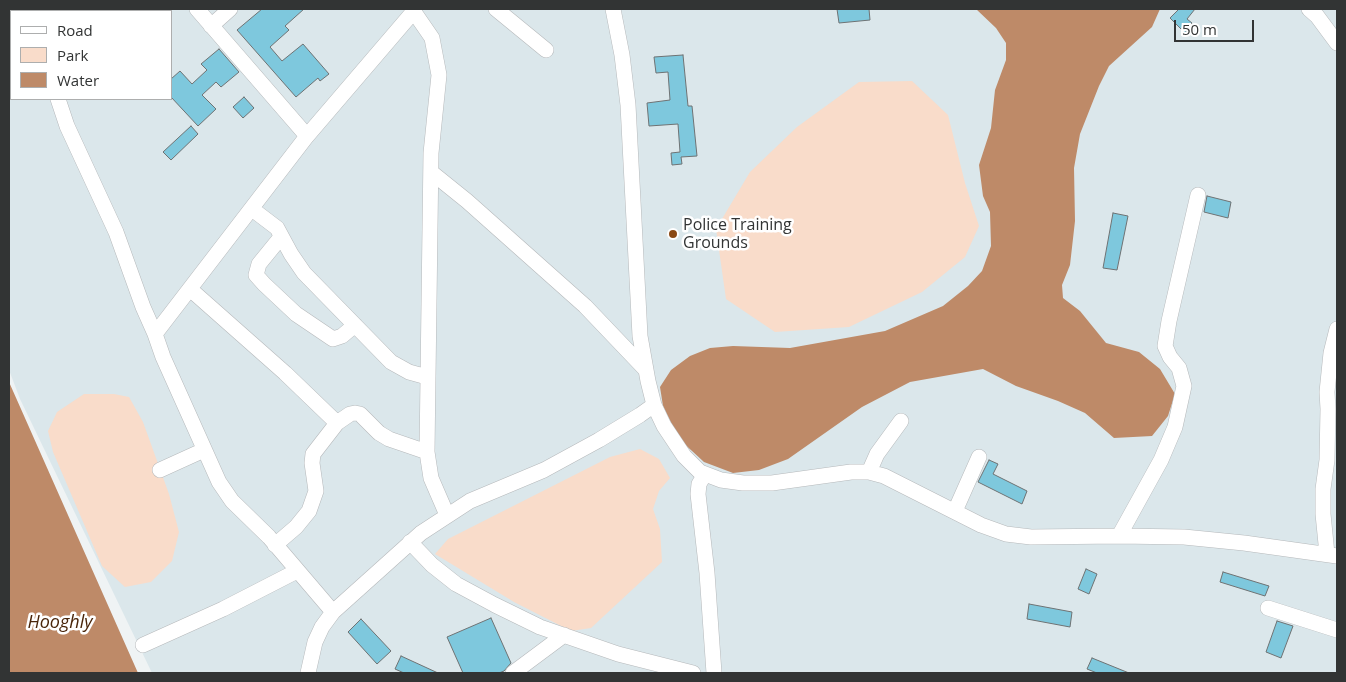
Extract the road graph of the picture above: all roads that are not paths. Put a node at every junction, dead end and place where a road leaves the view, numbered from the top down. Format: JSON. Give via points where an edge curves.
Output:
{"nodes":[{"id":1,"x":197,"y":9,"type":"edge"},
{"id":2,"x":230,"y":9,"type":"edge"},
{"id":3,"x":496,"y":9,"type":"edge"},
{"id":4,"x":613,"y":9,"type":"edge"},
{"id":5,"x":1309,"y":9,"type":"edge"},
{"id":6,"x":413,"y":10,"type":"edge"},
{"id":7,"x":211,"y":26,"type":"junction"},
{"id":8,"x":1337,"y":43,"type":"edge"},
{"id":9,"x":546,"y":50,"type":"dead end"},
{"id":10,"x":58,"y":100,"type":"edge"},
{"id":11,"x":307,"y":136,"type":"junction"},
{"id":12,"x":430,"y":172,"type":"junction"},
{"id":13,"x":1198,"y":195,"type":"dead end"},
{"id":14,"x":252,"y":209,"type":"junction"},
{"id":15,"x":281,"y":237,"type":"junction"},
{"id":16,"x":190,"y":289,"type":"junction"},
{"id":17,"x":355,"y":325,"type":"junction"},
{"id":18,"x":1337,"y":329,"type":"edge"},
{"id":19,"x":155,"y":334,"type":"junction"},
{"id":20,"x":646,"y":370,"type":"junction"},
{"id":21,"x":427,"y":377,"type":"junction"},
{"id":22,"x":654,"y":405,"type":"junction"},
{"id":23,"x":900,"y":421,"type":"dead end"},
{"id":24,"x":337,"y":423,"type":"junction"},
{"id":25,"x":204,"y":450,"type":"junction"},
{"id":26,"x":427,"y":452,"type":"junction"},
{"id":27,"x":979,"y":457,"type":"dead end"},
{"id":28,"x":160,"y":470,"type":"dead end"},
{"id":29,"x":869,"y":472,"type":"junction"},
{"id":30,"x":705,"y":474,"type":"junction"},
{"id":31,"x":955,"y":511,"type":"junction"},
{"id":32,"x":447,"y":515,"type":"junction"},
{"id":33,"x":1119,"y":536,"type":"junction"},
{"id":34,"x":410,"y":542,"type":"junction"},
{"id":35,"x":275,"y":545,"type":"junction"},
{"id":36,"x":1332,"y":555,"type":"edge"},
{"id":37,"x":297,"y":571,"type":"junction"},
{"id":38,"x":1268,"y":608,"type":"dead end"},
{"id":39,"x":333,"y":612,"type":"junction"},
{"id":40,"x":1337,"y":630,"type":"edge"},
{"id":41,"x":564,"y":635,"type":"junction"},
{"id":42,"x":143,"y":645,"type":"dead end"},
{"id":43,"x":308,"y":673,"type":"edge"},
{"id":44,"x":514,"y":673,"type":"edge"},
{"id":45,"x":693,"y":673,"type":"edge"},
{"id":46,"x":714,"y":673,"type":"edge"}],
"edges":[{"from":1,"to":7,"type":"street"},
{"from":2,"to":7,"type":"street"},
{"from":3,"to":9,"type":"street"},
{"from":4,"to":20,"type":"street","via":[[628,105],[640,336]]},
{"from":5,"to":8,"type":"street"},
{"from":6,"to":11,"type":"street"},
{"from":6,"to":12,"type":"street","via":[[432,38],[438,75]]},
{"from":7,"to":11,"type":"street"},
{"from":10,"to":19,"type":"street","via":[[116,232]]},
{"from":11,"to":14,"type":"street"},
{"from":12,"to":20,"type":"street","via":[[584,306]]},
{"from":12,"to":21,"type":"street"},
{"from":13,"to":33,"type":"street","via":[[1165,346],[1184,386],[1177,419],[1162,460]]},
{"from":14,"to":15,"type":"street","via":[[271,222]]},
{"from":14,"to":16,"type":"street"},
{"from":15,"to":17,"type":"street","via":[[304,274]]},
{"from":15,"to":17,"type":"street","via":[[260,264],[256,275],[260,280],[296,314],[333,339]]},
{"from":16,"to":19,"type":"street"},
{"from":16,"to":24,"type":"street"},
{"from":17,"to":21,"type":"street","via":[[390,362]]},
{"from":18,"to":36,"type":"street","via":[[1327,392],[1327,460],[1323,489],[1323,514]]},
{"from":19,"to":25,"type":"street"},
{"from":20,"to":22,"type":"street"},
{"from":21,"to":26,"type":"street"},
{"from":22,"to":30,"type":"street","via":[[684,456]]},
{"from":22,"to":32,"type":"street","via":[[568,458],[470,501]]},
{"from":23,"to":29,"type":"street","via":[[877,454]]},
{"from":24,"to":26,"type":"street","via":[[350,414],[358,413],[389,439]]},
{"from":24,"to":35,"type":"street","via":[[313,454],[316,491],[309,511]]},
{"from":25,"to":28,"type":"street"},
{"from":25,"to":35,"type":"street","via":[[232,501]]},
{"from":26,"to":32,"type":"street","via":[[431,478]]},
{"from":27,"to":31,"type":"street"},
{"from":29,"to":30,"type":"street","via":[[772,483],[743,483]]},
{"from":29,"to":31,"type":"street","via":[[895,481]]},
{"from":30,"to":46,"type":"street","via":[[698,494]]},
{"from":31,"to":33,"type":"street","via":[[993,530],[1019,536]]},
{"from":32,"to":34,"type":"street"},
{"from":33,"to":36,"type":"street","via":[[1184,537]]},
{"from":34,"to":39,"type":"street"},
{"from":34,"to":41,"type":"street","via":[[456,584]]},
{"from":35,"to":37,"type":"street"},
{"from":37,"to":39,"type":"street"},
{"from":37,"to":42,"type":"street","via":[[237,603]]},
{"from":38,"to":40,"type":"street"},
{"from":39,"to":43,"type":"street","via":[[315,642]]},
{"from":41,"to":44,"type":"street"},
{"from":41,"to":45,"type":"street","via":[[618,654]]}]}
